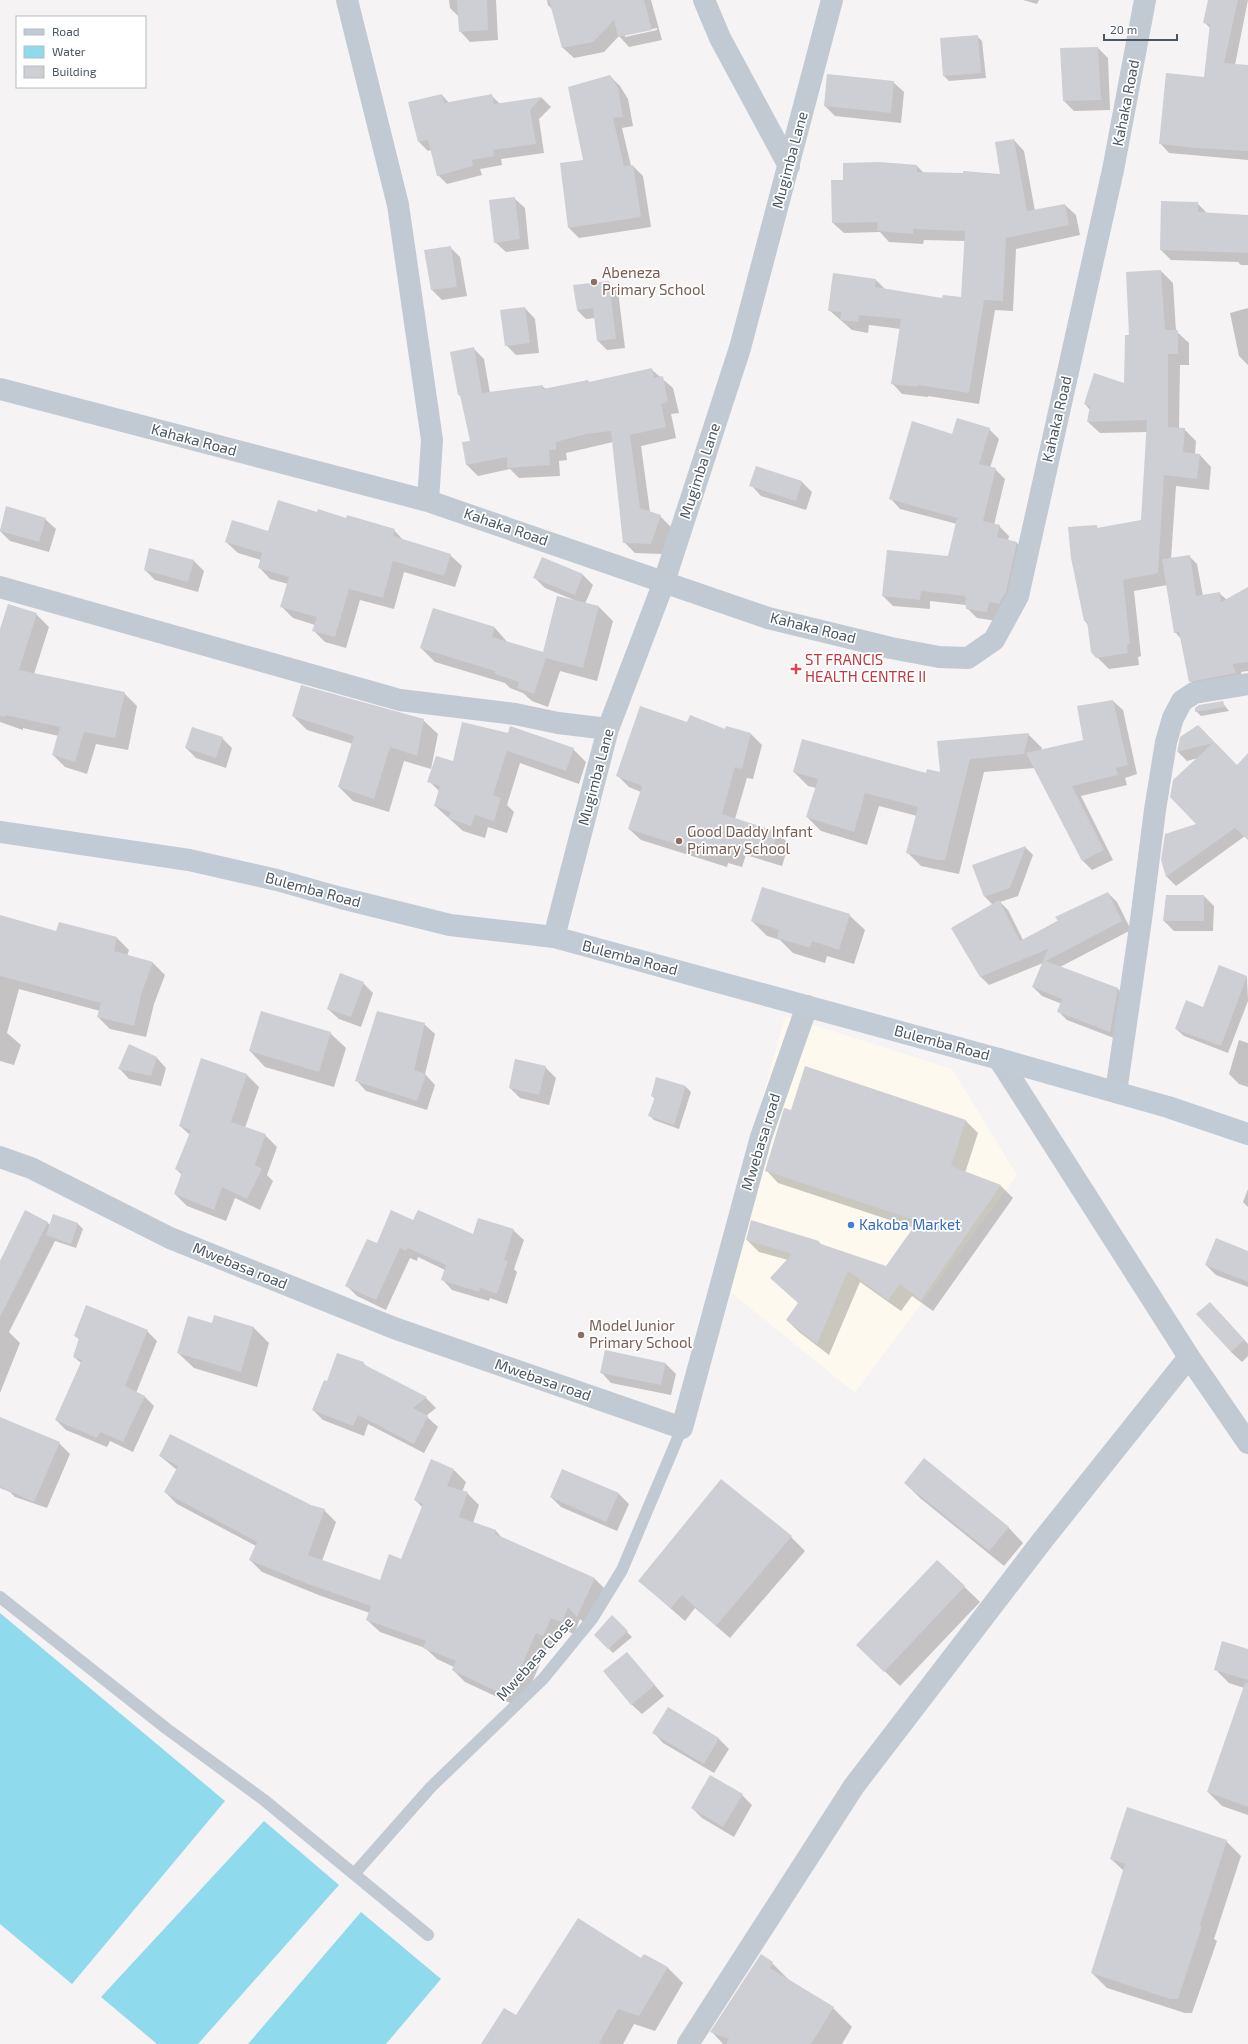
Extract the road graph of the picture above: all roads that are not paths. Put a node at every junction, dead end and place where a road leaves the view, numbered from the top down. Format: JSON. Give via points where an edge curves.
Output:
{"nodes":[{"id":1,"x":347,"y":0,"type":"edge"},
{"id":2,"x":704,"y":0,"type":"edge"},
{"id":3,"x":832,"y":0,"type":"edge"},
{"id":4,"x":1145,"y":0,"type":"edge"},
{"id":5,"x":789,"y":166,"type":"junction"},
{"id":6,"x":0,"y":389,"type":"edge"},
{"id":7,"x":428,"y":501,"type":"junction"},
{"id":8,"x":664,"y":582,"type":"junction"},
{"id":9,"x":0,"y":587,"type":"edge"},
{"id":10,"x":1248,"y":684,"type":"edge"},
{"id":11,"x":608,"y":729,"type":"junction"},
{"id":12,"x":0,"y":832,"type":"edge"},
{"id":13,"x":554,"y":937,"type":"junction"},
{"id":14,"x":807,"y":1006,"type":"junction"},
{"id":15,"x":999,"y":1058,"type":"junction"},
{"id":16,"x":1116,"y":1092,"type":"junction"},
{"id":17,"x":1248,"y":1134,"type":"edge"},
{"id":18,"x":0,"y":1157,"type":"edge"},
{"id":19,"x":1189,"y":1357,"type":"junction"},
{"id":20,"x":682,"y":1428,"type":"junction"},
{"id":21,"x":1248,"y":1443,"type":"edge"},
{"id":22,"x":0,"y":1597,"type":"edge"},
{"id":23,"x":354,"y":1874,"type":"junction"},
{"id":24,"x":428,"y":1935,"type":"dead end"},
{"id":25,"x":688,"y":2044,"type":"edge"}],
"edges":[{"from":1,"to":7,"type":"street","via":[[398,205],[432,440]]},
{"from":2,"to":5,"type":"street","via":[[720,38]]},
{"from":3,"to":5,"type":"street","name":"Mugimba Lane"},
{"from":4,"to":8,"type":"street","name":"Kahaka Road","via":[[1113,170],[1018,596],[994,640],[968,658],[939,657],[768,618]]},
{"from":5,"to":8,"type":"street","name":"Mugimba Lane","via":[[740,348]]},
{"from":6,"to":7,"type":"street","name":"Kahaka Road"},
{"from":7,"to":8,"type":"street","name":"Kahaka Road"},
{"from":8,"to":11,"type":"street","name":"Mugimba Lane"},
{"from":9,"to":11,"type":"street","via":[[400,700],[515,714],[558,723]]},
{"from":10,"to":16,"type":"street","via":[[1194,693],[1182,701],[1173,718],[1166,742],[1155,810]]},
{"from":11,"to":13,"type":"street","name":"Mugimba Lane"},
{"from":12,"to":13,"type":"main road","name":"Bulemba Road","via":[[189,860],[450,925]]},
{"from":13,"to":14,"type":"main road","name":"Bulemba Road"},
{"from":14,"to":15,"type":"main road","name":"Bulemba Road"},
{"from":14,"to":20,"type":"street","name":"Mwebasa road","via":[[761,1137]]},
{"from":15,"to":16,"type":"main road","name":"Bulemba Road"},
{"from":15,"to":19,"type":"street"},
{"from":16,"to":17,"type":"main road","name":"Bulemba Road"},
{"from":18,"to":20,"type":"street","name":"Mwebasa road","via":[[31,1168],[170,1238],[394,1328]]},
{"from":19,"to":21,"type":"street"},
{"from":19,"to":25,"type":"street","via":[[1042,1541],[854,1786]]},
{"from":20,"to":23,"type":"lane","name":"Mwebasa Close","via":[[622,1570],[592,1619],[542,1678],[431,1787]]},
{"from":22,"to":23,"type":"lane","via":[[167,1729],[264,1800]]},
{"from":23,"to":24,"type":"lane"}]}
